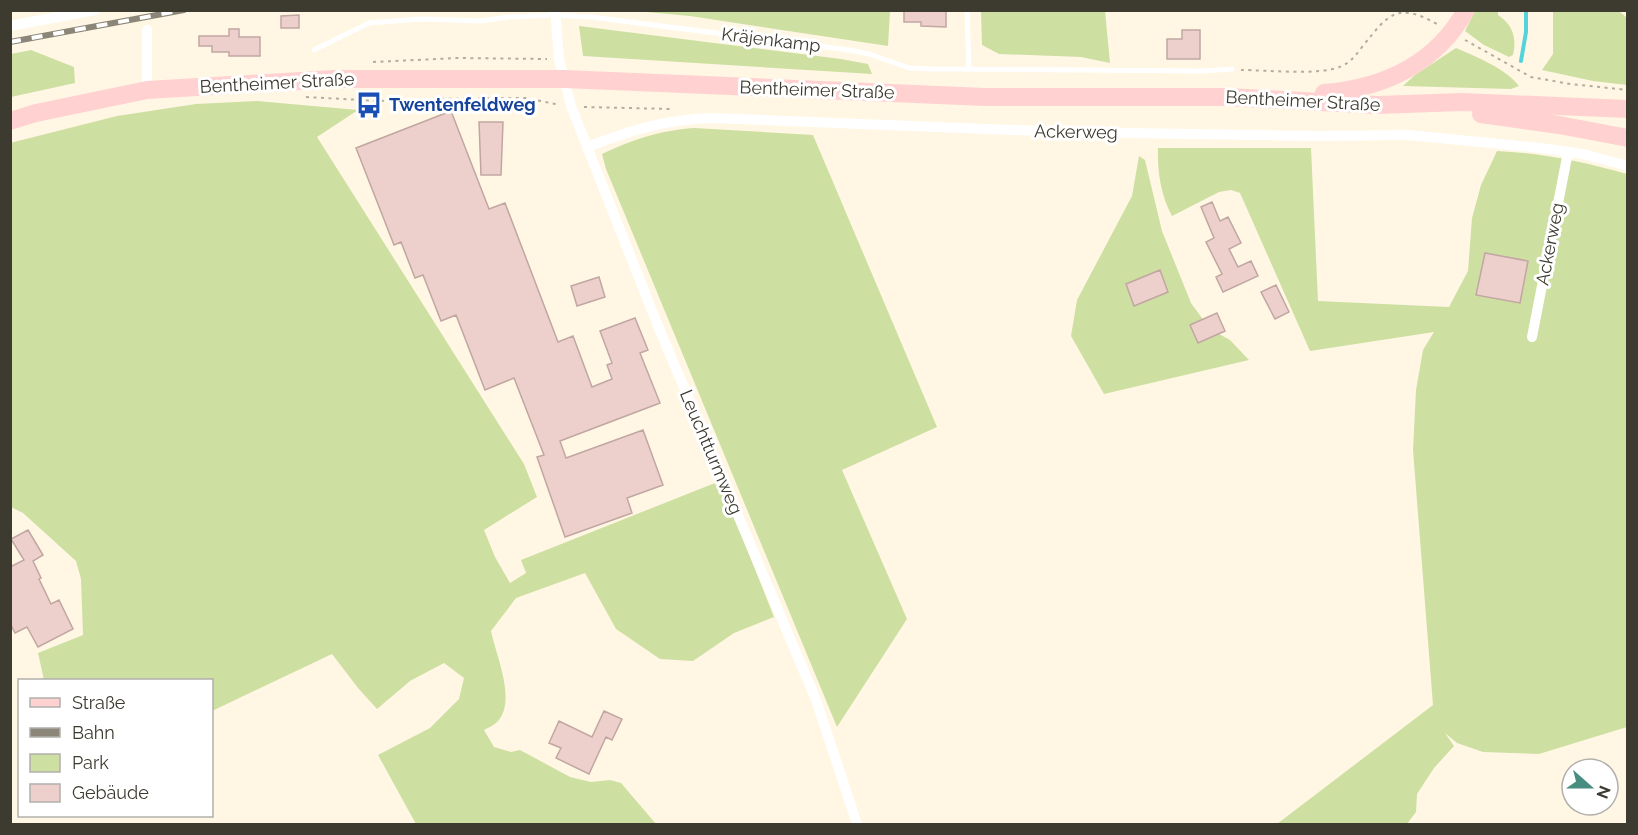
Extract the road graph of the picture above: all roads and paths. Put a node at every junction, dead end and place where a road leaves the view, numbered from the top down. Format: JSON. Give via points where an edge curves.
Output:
{"nodes":[{"id":1,"x":95,"y":10,"type":"edge"},
{"id":2,"x":967,"y":10,"type":"edge"},
{"id":3,"x":555,"y":13,"type":"edge"},
{"id":4,"x":1462,"y":16,"type":"edge"},
{"id":5,"x":10,"y":26,"type":"edge"},
{"id":6,"x":147,"y":30,"type":"dead end"},
{"id":7,"x":314,"y":50,"type":"dead end"},
{"id":8,"x":969,"y":69,"type":"junction"},
{"id":9,"x":1232,"y":69,"type":"dead end"},
{"id":10,"x":564,"y":79,"type":"junction"},
{"id":11,"x":147,"y":90,"type":"junction"},
{"id":12,"x":1253,"y":99,"type":"junction"},
{"id":13,"x":1377,"y":105,"type":"junction"},
{"id":14,"x":1628,"y":109,"type":"edge"},
{"id":15,"x":10,"y":121,"type":"edge"},
{"id":16,"x":1628,"y":138,"type":"edge"},
{"id":17,"x":588,"y":147,"type":"junction"},
{"id":18,"x":1568,"y":152,"type":"junction"},
{"id":19,"x":1628,"y":166,"type":"edge"},
{"id":20,"x":1532,"y":337,"type":"dead end"},
{"id":21,"x":857,"y":825,"type":"edge"}],
"edges":[{"from":1,"to":5,"type":"street"},
{"from":2,"to":8,"type":"lane"},
{"from":3,"to":7,"type":"lane","name":"Kräjenkamp","via":[[480,21],[422,19],[369,23]]},
{"from":3,"to":8,"type":"lane","name":"Kräjenkamp","via":[[849,50],[909,68]]},
{"from":3,"to":10,"type":"street"},
{"from":4,"to":12,"type":"main road","via":[[1441,45],[1399,75],[1346,91]]},
{"from":6,"to":11,"type":"street"},
{"from":8,"to":9,"type":"lane","name":"Kräjenkamp"},
{"from":10,"to":11,"type":"main road","name":"Bentheimer Straße","via":[[334,79]]},
{"from":10,"to":12,"type":"main road","name":"Bentheimer Straße","via":[[985,97]]},
{"from":10,"to":17,"type":"street","name":"Leuchtturmweg"},
{"from":11,"to":15,"type":"main road","name":"Bentheimer Straße"},
{"from":12,"to":13,"type":"main road","name":"Bentheimer Straße"},
{"from":13,"to":14,"type":"main road","name":"Bentheimer Straße","via":[[1462,102]]},
{"from":13,"to":16,"type":"main road","via":[[1494,115]]},
{"from":17,"to":18,"type":"street","name":"Ackerweg","via":[[646,126],[711,118],[1065,132],[1408,135]]},
{"from":17,"to":21,"type":"street","name":"Leuchtturmweg","via":[[658,326],[816,700]]},
{"from":18,"to":19,"type":"street","name":"Ackerweg"},
{"from":18,"to":20,"type":"street","name":"Ackerweg"}]}
